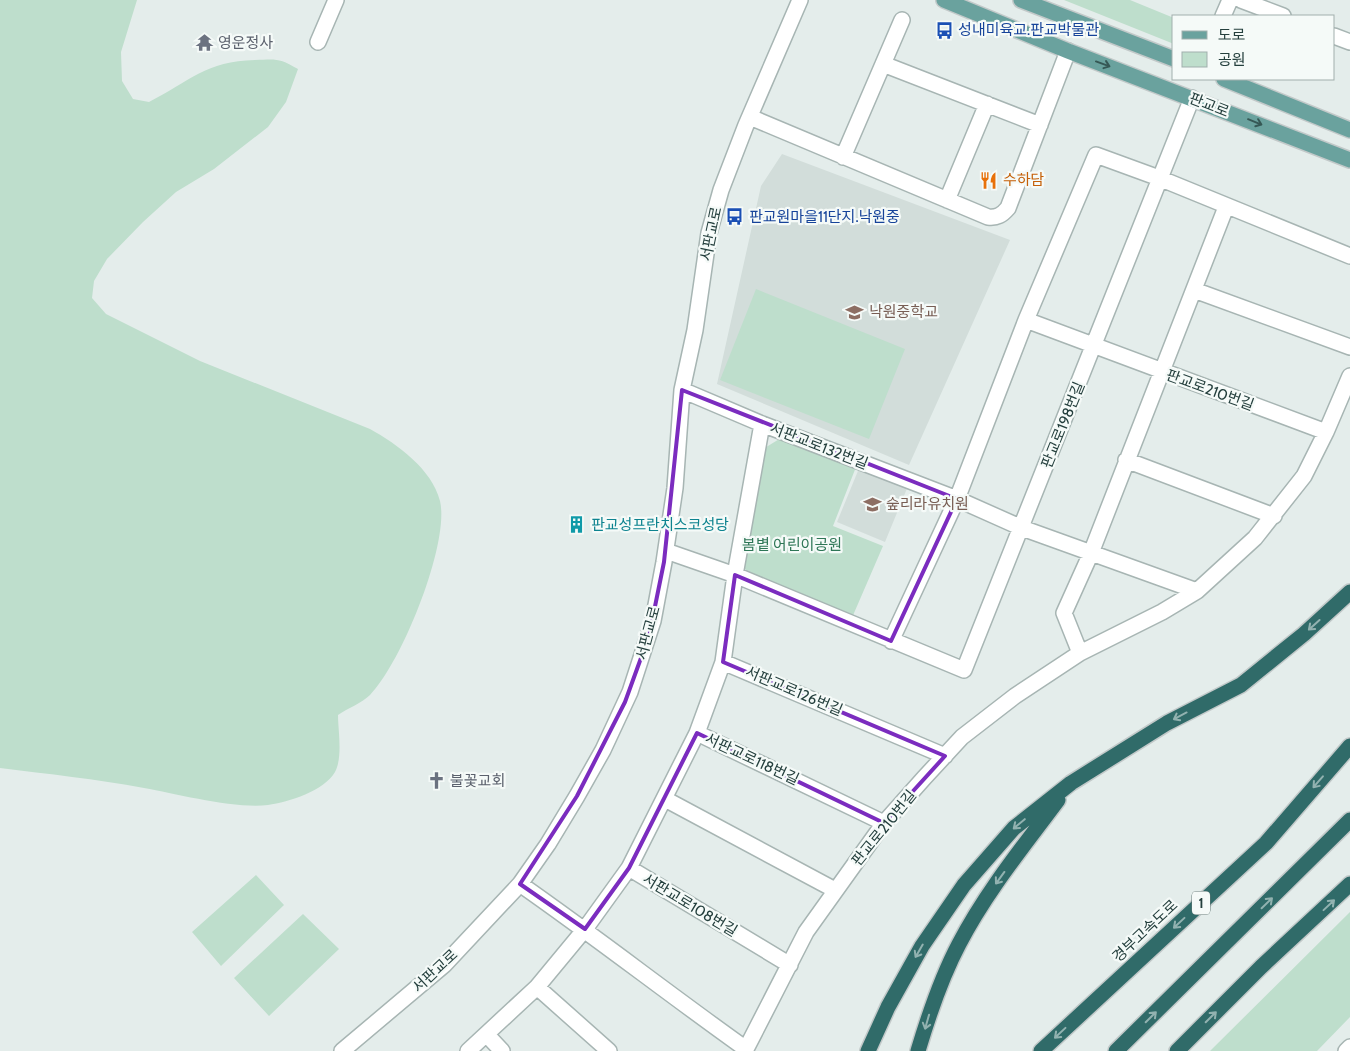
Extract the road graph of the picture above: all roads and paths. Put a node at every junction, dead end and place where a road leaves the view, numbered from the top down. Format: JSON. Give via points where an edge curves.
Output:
{"nodes":[{"id":1,"x":336,"y":0,"type":"edge"},
{"id":2,"x":800,"y":0,"type":"edge"},
{"id":3,"x":944,"y":0,"type":"edge"},
{"id":4,"x":1021,"y":0,"type":"edge"},
{"id":5,"x":1230,"y":0,"type":"edge"},
{"id":6,"x":1241,"y":0,"type":"edge"},
{"id":7,"x":1223,"y":15,"type":"edge"},
{"id":8,"x":1280,"y":15,"type":"edge"},
{"id":9,"x":902,"y":20,"type":"dead end"},
{"id":10,"x":1335,"y":36,"type":"edge"},
{"id":11,"x":318,"y":42,"type":"dead end"},
{"id":12,"x":1350,"y":42,"type":"edge"},
{"id":13,"x":1068,"y":51,"type":"junction"},
{"id":14,"x":1172,"y":58,"type":"edge"},
{"id":15,"x":883,"y":64,"type":"junction"},
{"id":16,"x":1226,"y":80,"type":"edge"},
{"id":17,"x":1192,"y":98,"type":"junction"},
{"id":18,"x":987,"y":104,"type":"junction"},
{"id":19,"x":750,"y":117,"type":"junction"},
{"id":20,"x":1040,"y":125,"type":"junction"},
{"id":21,"x":1350,"y":130,"type":"edge"},
{"id":22,"x":843,"y":157,"type":"junction"},
{"id":23,"x":1350,"y":160,"type":"edge"},
{"id":24,"x":1159,"y":178,"type":"junction"},
{"id":25,"x":948,"y":200,"type":"junction"},
{"id":26,"x":1226,"y":207,"type":"junction"},
{"id":27,"x":1350,"y":256,"type":"edge"},
{"id":28,"x":1194,"y":290,"type":"junction"},
{"id":29,"x":1026,"y":320,"type":"junction"},
{"id":30,"x":1094,"y":345,"type":"junction"},
{"id":31,"x":1350,"y":347,"type":"edge"},
{"id":32,"x":1160,"y":371,"type":"junction"},
{"id":33,"x":1350,"y":376,"type":"edge"},
{"id":34,"x":682,"y":390,"type":"junction"},
{"id":35,"x":762,"y":424,"type":"junction"},
{"id":36,"x":1326,"y":432,"type":"junction"},
{"id":37,"x":1126,"y":460,"type":"junction"},
{"id":38,"x":957,"y":499,"type":"junction"},
{"id":39,"x":1274,"y":516,"type":"junction"},
{"id":40,"x":1022,"y":528,"type":"junction"},
{"id":41,"x":666,"y":551,"type":"junction"},
{"id":42,"x":1091,"y":553,"type":"junction"},
{"id":43,"x":735,"y":575,"type":"junction"},
{"id":44,"x":1197,"y":591,"type":"junction"},
{"id":45,"x":1350,"y":592,"type":"edge"},
{"id":46,"x":892,"y":641,"type":"junction"},
{"id":47,"x":1080,"y":653,"type":"junction"},
{"id":48,"x":722,"y":662,"type":"junction"},
{"id":49,"x":697,"y":733,"type":"junction"},
{"id":50,"x":1350,"y":746,"type":"edge"},
{"id":51,"x":945,"y":756,"type":"junction"},
{"id":52,"x":1071,"y":783,"type":"junction"},
{"id":53,"x":665,"y":799,"type":"junction"},
{"id":54,"x":1350,"y":820,"type":"edge"},
{"id":55,"x":884,"y":823,"type":"junction"},
{"id":56,"x":629,"y":868,"type":"junction"},
{"id":57,"x":520,"y":884,"type":"junction"},
{"id":58,"x":1350,"y":884,"type":"edge"},
{"id":59,"x":835,"y":890,"type":"junction"},
{"id":60,"x":585,"y":929,"type":"junction"},
{"id":61,"x":790,"y":965,"type":"junction"},
{"id":62,"x":537,"y":987,"type":"junction"},
{"id":63,"x":487,"y":1035,"type":"junction"},
{"id":64,"x":1350,"y":1047,"type":"edge"},
{"id":65,"x":745,"y":1050,"type":"edge"},
{"id":66,"x":342,"y":1051,"type":"edge"},
{"id":67,"x":468,"y":1051,"type":"edge"},
{"id":68,"x":502,"y":1051,"type":"edge"},
{"id":69,"x":609,"y":1051,"type":"edge"},
{"id":70,"x":868,"y":1051,"type":"edge"},
{"id":71,"x":918,"y":1051,"type":"edge"},
{"id":72,"x":1041,"y":1051,"type":"edge"},
{"id":73,"x":1116,"y":1051,"type":"edge"},
{"id":74,"x":1177,"y":1051,"type":"edge"},
{"id":75,"x":1346,"y":1051,"type":"edge"}],
"edges":[{"from":1,"to":11,"type":"street"},
{"from":2,"to":19,"type":"street","name":"서판교로"},
{"from":3,"to":13,"type":"main road","name":"판교로"},
{"from":4,"to":14,"type":"main road"},
{"from":5,"to":7,"type":"street"},
{"from":6,"to":8,"type":"street"},
{"from":9,"to":15,"type":"street"},
{"from":10,"to":12,"type":"street"},
{"from":13,"to":17,"type":"main road","name":"판교로","one_way":true},
{"from":13,"to":20,"type":"street"},
{"from":15,"to":18,"type":"street"},
{"from":15,"to":22,"type":"street"},
{"from":16,"to":21,"type":"main road","name":"판교로"},
{"from":17,"to":23,"type":"main road","name":"판교로","one_way":true},
{"from":17,"to":24,"type":"street","name":"판교로198번길"},
{"from":18,"to":20,"type":"street"},
{"from":18,"to":25,"type":"street"},
{"from":19,"to":22,"type":"street"},
{"from":19,"to":34,"type":"street","name":"서판교로","via":[[721,190],[709,233],[692,350]]},
{"from":20,"to":25,"type":"street","via":[[1008,208],[999,216],[988,217]]},
{"from":22,"to":25,"type":"street"},
{"from":24,"to":26,"type":"street"},
{"from":24,"to":29,"type":"street","via":[[1096,155]]},
{"from":24,"to":30,"type":"street","name":"판교로198번길"},
{"from":26,"to":27,"type":"street"},
{"from":26,"to":28,"type":"street"},
{"from":28,"to":31,"type":"street"},
{"from":28,"to":32,"type":"street"},
{"from":29,"to":30,"type":"street"},
{"from":29,"to":38,"type":"street"},
{"from":30,"to":32,"type":"street","name":"판교로210번길"},
{"from":30,"to":40,"type":"street","name":"판교로198번길"},
{"from":32,"to":36,"type":"street","name":"판교로210번길"},
{"from":32,"to":37,"type":"street"},
{"from":33,"to":36,"type":"street","name":"판교로210번길"},
{"from":34,"to":35,"type":"street","name":"서판교로132번길"},
{"from":34,"to":41,"type":"street","name":"서판교로","via":[[675,488]]},
{"from":35,"to":38,"type":"street","name":"서판교로132번길"},
{"from":35,"to":43,"type":"street"},
{"from":36,"to":39,"type":"street","name":"판교로210번길","via":[[1304,476]]},
{"from":37,"to":39,"type":"street"},
{"from":37,"to":42,"type":"street"},
{"from":38,"to":40,"type":"street","name":"서판교로132번길"},
{"from":38,"to":46,"type":"street"},
{"from":39,"to":44,"type":"street","name":"판교로210번길","via":[[1255,538]]},
{"from":40,"to":42,"type":"street","name":"서판교로132번길"},
{"from":40,"to":46,"type":"street","name":"판교로198번길","via":[[964,670]]},
{"from":41,"to":43,"type":"street"},
{"from":41,"to":57,"type":"street","name":"서판교로","via":[[653,621],[630,692],[577,796]]},
{"from":42,"to":44,"type":"street","name":"서판교로132번길"},
{"from":42,"to":47,"type":"street","via":[[1064,613]]},
{"from":43,"to":46,"type":"street"},
{"from":43,"to":48,"type":"street"},
{"from":44,"to":47,"type":"street","name":"판교로210번길"},
{"from":45,"to":52,"type":"highway","one_way":true,"via":[[1241,685],[1167,723]]},
{"from":47,"to":51,"type":"street","name":"판교로210번길","via":[[991,714],[962,737]]},
{"from":48,"to":49,"type":"street"},
{"from":48,"to":51,"type":"street","name":"서판교로126번길"},
{"from":49,"to":53,"type":"street","name":"서판교로118번길"},
{"from":49,"to":55,"type":"street","name":"서판교로118번길"},
{"from":50,"to":72,"type":"highway","name":"경부고속도로","number":"1","one_way":true,"via":[[1266,843]]},
{"from":51,"to":55,"type":"street","name":"판교로210번길"},
{"from":52,"to":70,"type":"highway","one_way":true,"via":[[1014,828],[964,885],[922,946]]},
{"from":52,"to":71,"type":"highway","one_way":true,"via":[[996,882],[959,944],[930,1009]]},
{"from":53,"to":56,"type":"street","name":"서판교로118번길"},
{"from":53,"to":59,"type":"street"},
{"from":73,"to":54,"type":"highway","one_way":true},
{"from":55,"to":59,"type":"street","name":"판교로210번길"},
{"from":56,"to":60,"type":"street","name":"서판교로108번길"},
{"from":56,"to":61,"type":"street","name":"서판교로108번길"},
{"from":57,"to":60,"type":"street"},
{"from":57,"to":66,"type":"street","name":"서판교로","via":[[444,965]]},
{"from":74,"to":58,"type":"highway","one_way":true},
{"from":59,"to":61,"type":"street","name":"판교로210번길","via":[[806,932]]},
{"from":60,"to":62,"type":"street","name":"서판교로108번길"},
{"from":60,"to":65,"type":"street"},
{"from":61,"to":65,"type":"street","name":"판교로210번길"},
{"from":62,"to":63,"type":"street","name":"서판교로108번길"},
{"from":62,"to":69,"type":"street"},
{"from":63,"to":67,"type":"street","name":"서판교로108번길"},
{"from":63,"to":68,"type":"street"},
{"from":64,"to":75,"type":"street"}]}
